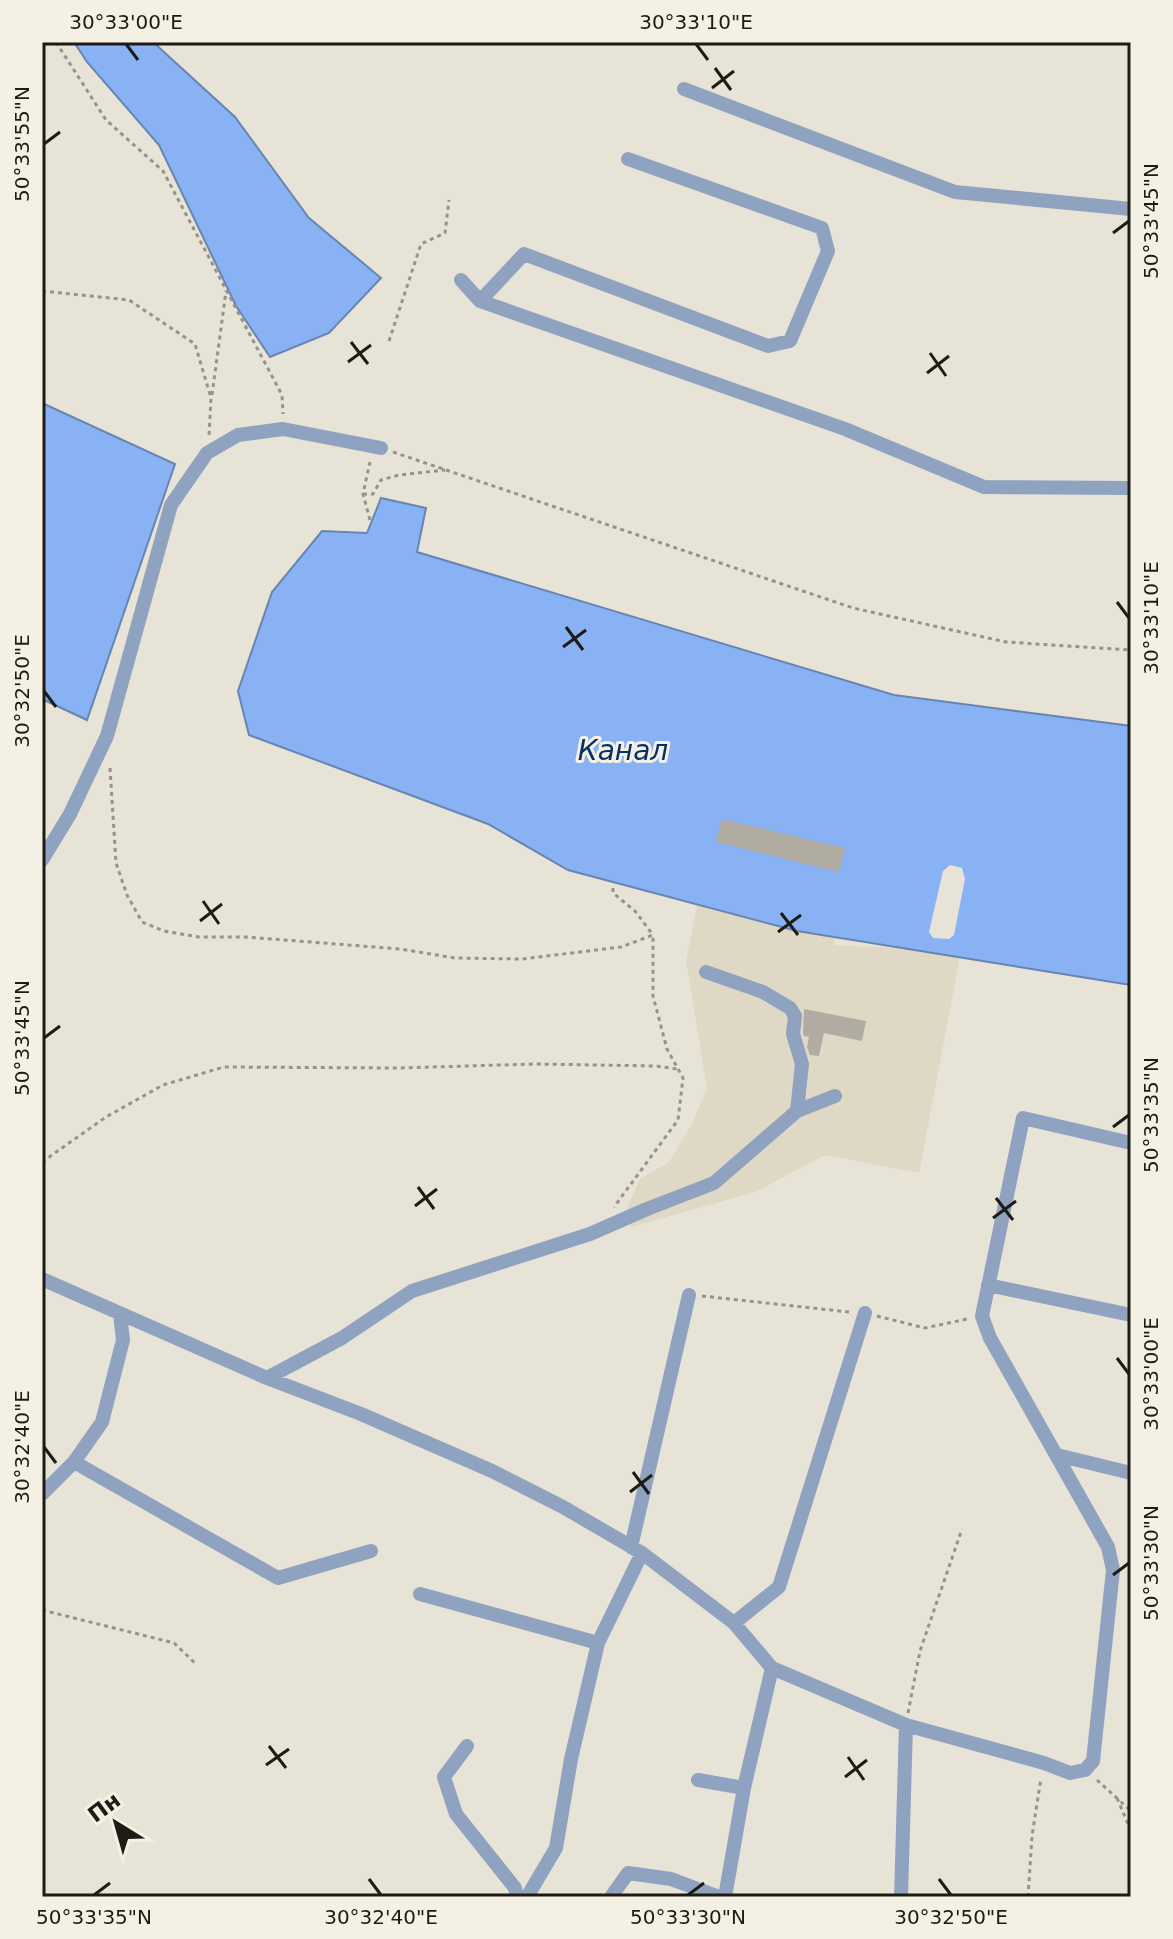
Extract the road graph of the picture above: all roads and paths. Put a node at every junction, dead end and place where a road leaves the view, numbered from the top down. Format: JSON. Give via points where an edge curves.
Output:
{"nodes":[{"id":1,"x":56,"y":42,"type":"edge"},
{"id":2,"x":684,"y":89,"type":"dead end"},
{"id":3,"x":628,"y":159,"type":"dead end"},
{"id":4,"x":449,"y":200,"type":"dead end"},
{"id":5,"x":1131,"y":209,"type":"edge"},
{"id":6,"x":461,"y":280,"type":"dead end"},
{"id":7,"x":227,"y":290,"type":"junction"},
{"id":8,"x":42,"y":291,"type":"edge"},
{"id":9,"x":480,"y":301,"type":"junction"},
{"id":10,"x":389,"y":341,"type":"dead end"},
{"id":11,"x":211,"y":398,"type":"junction"},
{"id":12,"x":283,"y":429,"type":"junction"},
{"id":13,"x":377,"y":448,"type":"junction"},
{"id":14,"x":207,"y":453,"type":"junction"},
{"id":15,"x":449,"y":469,"type":"junction"},
{"id":16,"x":1131,"y":488,"type":"edge"},
{"id":17,"x":363,"y":494,"type":"junction"},
{"id":18,"x":370,"y":520,"type":"dead end"},
{"id":19,"x":1131,"y":650,"type":"edge"},
{"id":20,"x":110,"y":768,"type":"dead end"},
{"id":21,"x":42,"y":860,"type":"edge"},
{"id":22,"x":613,"y":888,"type":"dead end"},
{"id":23,"x":653,"y":935,"type":"junction"},
{"id":24,"x":706,"y":972,"type":"dead end"},
{"id":25,"x":678,"y":1069,"type":"junction"},
{"id":26,"x":835,"y":1096,"type":"dead end"},
{"id":27,"x":797,"y":1111,"type":"junction"},
{"id":28,"x":1131,"y":1143,"type":"edge"},
{"id":29,"x":42,"y":1162,"type":"edge"},
{"id":30,"x":602,"y":1229,"type":"junction"},
{"id":31,"x":42,"y":1279,"type":"edge"},
{"id":32,"x":988,"y":1285,"type":"junction"},
{"id":33,"x":689,"y":1295,"type":"joint"},
{"id":34,"x":865,"y":1313,"type":"junction"},
{"id":35,"x":120,"y":1315,"type":"junction"},
{"id":36,"x":1131,"y":1315,"type":"edge"},
{"id":37,"x":982,"y":1316,"type":"junction"},
{"id":38,"x":267,"y":1378,"type":"junction"},
{"id":39,"x":1057,"y":1455,"type":"junction"},
{"id":40,"x":74,"y":1462,"type":"junction"},
{"id":41,"x":1131,"y":1473,"type":"edge"},
{"id":42,"x":42,"y":1494,"type":"edge"},
{"id":43,"x":962,"y":1529,"type":"dead end"},
{"id":44,"x":637,"y":1550,"type":"junction"},
{"id":45,"x":371,"y":1551,"type":"dead end"},
{"id":46,"x":420,"y":1594,"type":"dead end"},
{"id":47,"x":42,"y":1610,"type":"edge"},
{"id":48,"x":734,"y":1623,"type":"junction"},
{"id":49,"x":598,"y":1643,"type":"junction"},
{"id":50,"x":196,"y":1664,"type":"dead end"},
{"id":51,"x":772,"y":1668,"type":"junction"},
{"id":52,"x":906,"y":1725,"type":"junction"},
{"id":53,"x":467,"y":1746,"type":"dead end"},
{"id":54,"x":1044,"y":1763,"type":"junction"},
{"id":55,"x":1085,"y":1770,"type":"junction"},
{"id":56,"x":698,"y":1780,"type":"dead end"},
{"id":57,"x":744,"y":1788,"type":"junction"},
{"id":58,"x":1115,"y":1795,"type":"junction"},
{"id":59,"x":1131,"y":1811,"type":"edge"},
{"id":60,"x":1131,"y":1831,"type":"edge"},
{"id":61,"x":517,"y":1897,"type":"edge"},
{"id":62,"x":527,"y":1897,"type":"edge"},
{"id":63,"x":611,"y":1897,"type":"edge"},
{"id":64,"x":722,"y":1897,"type":"edge"},
{"id":65,"x":901,"y":1897,"type":"edge"},
{"id":66,"x":1028,"y":1897,"type":"edge"}],
"edges":[{"from":1,"to":7,"type":"path","via":[[106,120],[163,171]]},
{"from":2,"to":5,"type":"street","via":[[955,192]]},
{"from":3,"to":9,"type":"street","via":[[822,228],[828,251],[790,341],[768,346],[524,254]]},
{"from":4,"to":10,"type":"path","via":[[445,233],[421,244]]},
{"from":6,"to":9,"type":"street"},
{"from":7,"to":11,"type":"path"},
{"from":7,"to":12,"type":"path","via":[[282,395]]},
{"from":8,"to":11,"type":"path","via":[[129,300],[195,344]]},
{"from":9,"to":16,"type":"street","via":[[845,429],[984,487]]},
{"from":11,"to":14,"type":"path"},
{"from":12,"to":13,"type":"street"},
{"from":12,"to":14,"type":"street","via":[[238,435]]},
{"from":13,"to":15,"type":"path"},
{"from":13,"to":17,"type":"path"},
{"from":14,"to":21,"type":"street","via":[[171,505],[107,736]]},
{"from":15,"to":17,"type":"path","via":[[381,480],[373,494]]},
{"from":15,"to":19,"type":"path","via":[[853,608],[1006,642]]},
{"from":17,"to":18,"type":"path"},
{"from":20,"to":23,"type":"path","via":[[116,863],[123,885],[142,922],[164,931],[455,958],[522,959],[621,947]]},
{"from":22,"to":23,"type":"path"},
{"from":23,"to":25,"type":"path","via":[[653,996]]},
{"from":24,"to":27,"type":"street","via":[[763,992],[790,1008],[802,1064]]},
{"from":25,"to":29,"type":"path","via":[[535,1064],[224,1067],[163,1085]]},
{"from":25,"to":30,"type":"path","via":[[683,1078],[678,1120]]},
{"from":26,"to":27,"type":"street"},
{"from":27,"to":30,"type":"street","via":[[714,1183]]},
{"from":28,"to":32,"type":"street","via":[[1023,1118]]},
{"from":30,"to":38,"type":"street","via":[[412,1291],[342,1338]]},
{"from":31,"to":35,"type":"street"},
{"from":32,"to":36,"type":"street"},
{"from":32,"to":37,"type":"street"},
{"from":33,"to":34,"type":"path"},
{"from":33,"to":44,"type":"street"},
{"from":34,"to":37,"type":"path","via":[[925,1328]]},
{"from":34,"to":48,"type":"street","via":[[779,1587]]},
{"from":35,"to":38,"type":"street"},
{"from":35,"to":40,"type":"street","via":[[123,1340],[102,1422]]},
{"from":37,"to":39,"type":"street"},
{"from":38,"to":44,"type":"street","via":[[492,1471]]},
{"from":39,"to":41,"type":"street"},
{"from":39,"to":55,"type":"street","via":[[1108,1547],[1113,1570],[1093,1761]]},
{"from":40,"to":42,"type":"street"},
{"from":40,"to":45,"type":"street","via":[[278,1578]]},
{"from":43,"to":52,"type":"path","via":[[920,1651]]},
{"from":44,"to":48,"type":"street"},
{"from":44,"to":49,"type":"street"},
{"from":46,"to":49,"type":"street"},
{"from":47,"to":50,"type":"path","via":[[174,1643]]},
{"from":48,"to":51,"type":"street"},
{"from":49,"to":62,"type":"street","via":[[556,1848]]},
{"from":51,"to":52,"type":"street"},
{"from":51,"to":57,"type":"street"},
{"from":52,"to":54,"type":"street"},
{"from":52,"to":65,"type":"street"},
{"from":53,"to":61,"type":"street","via":[[444,1777],[456,1814]]},
{"from":54,"to":55,"type":"street","via":[[1070,1773]]},
{"from":54,"to":66,"type":"path"},
{"from":55,"to":58,"type":"path"},
{"from":56,"to":57,"type":"street"},
{"from":57,"to":64,"type":"street"},
{"from":58,"to":59,"type":"path"},
{"from":58,"to":60,"type":"path"},
{"from":63,"to":64,"type":"street","via":[[628,1873],[671,1879]]}]}
